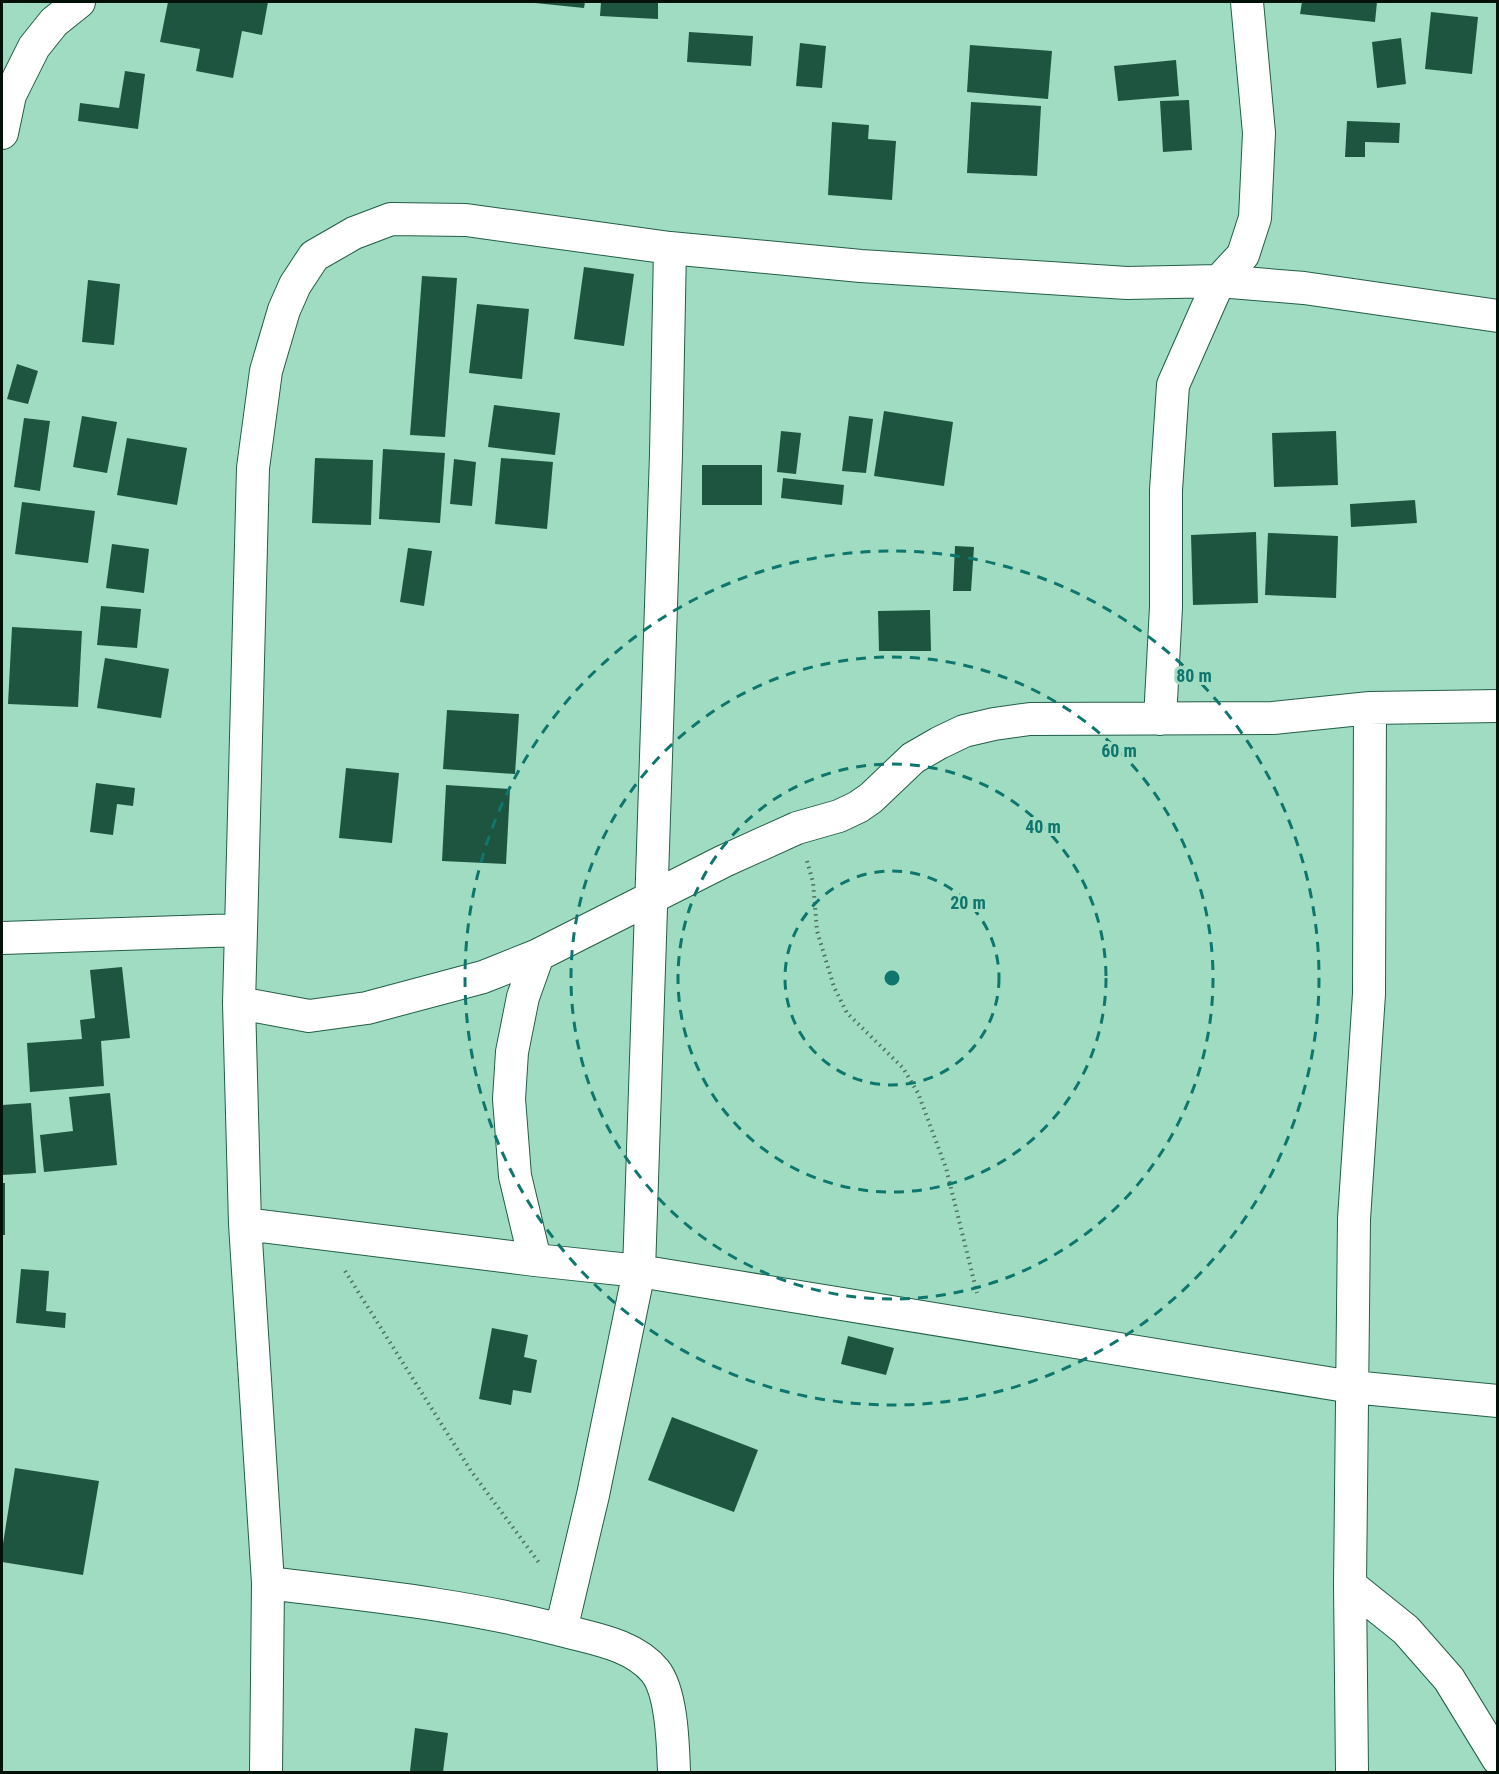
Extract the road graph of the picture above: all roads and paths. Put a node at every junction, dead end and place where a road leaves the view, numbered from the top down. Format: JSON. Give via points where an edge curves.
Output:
{"nodes":[{"id":1,"x":79,"y":2,"type":"edge"},
{"id":2,"x":1247,"y":2,"type":"edge"},
{"id":3,"x":2,"y":133,"type":"edge"},
{"id":4,"x":670,"y":248,"type":"junction"},
{"id":5,"x":1219,"y":281,"type":"junction"},
{"id":6,"x":1497,"y":315,"type":"edge"},
{"id":7,"x":1497,"y":706,"type":"edge"},
{"id":8,"x":1370,"y":708,"type":"junction"},
{"id":9,"x":1160,"y":719,"type":"junction"},
{"id":10,"x":797,"y":828,"type":"junction"},
{"id":11,"x":651,"y":898,"type":"junction"},
{"id":12,"x":2,"y":930,"type":"edge"},
{"id":13,"x":241,"y":930,"type":"junction"},
{"id":14,"x":2,"y":938,"type":"edge"},
{"id":15,"x":538,"y":955,"type":"junction"},
{"id":16,"x":239,"y":1003,"type":"junction"},
{"id":17,"x":245,"y":1224,"type":"junction"},
{"id":18,"x":321,"y":1233,"type":"junction"},
{"id":19,"x":535,"y":1260,"type":"junction"},
{"id":20,"x":639,"y":1271,"type":"junction"},
{"id":21,"x":985,"y":1326,"type":"junction"},
{"id":22,"x":1352,"y":1387,"type":"junction"},
{"id":23,"x":1497,"y":1401,"type":"edge"},
{"id":24,"x":268,"y":1582,"type":"junction"},
{"id":25,"x":1350,"y":1585,"type":"junction"},
{"id":26,"x":564,"y":1615,"type":"junction"},
{"id":27,"x":1497,"y":1759,"type":"edge"},
{"id":28,"x":266,"y":1773,"type":"edge"},
{"id":29,"x":674,"y":1773,"type":"edge"},
{"id":30,"x":1352,"y":1773,"type":"edge"}],
"edges":[{"from":1,"to":3,"type":"street","via":[[54,22],[34,47],[10,95]]},
{"from":2,"to":5,"type":"street","via":[[1259,133],[1255,218],[1244,255]]},
{"from":4,"to":5,"type":"street","via":[[861,266],[1127,283]]},
{"from":4,"to":11,"type":"street"},
{"from":4,"to":13,"type":"street","via":[[477,221],[392,219],[354,233],[314,256],[295,285],[266,370],[254,468]]},
{"from":5,"to":6,"type":"street","via":[[1304,288]]},
{"from":5,"to":9,"type":"street","via":[[1173,385]]},
{"from":7,"to":8,"type":"street"},
{"from":8,"to":9,"type":"street","via":[[1273,718]]},
{"from":8,"to":22,"type":"street","via":[[1369,994],[1354,1219]]},
{"from":9,"to":10,"type":"street","via":[[1030,719],[964,731],[913,758],[858,807]]},
{"from":10,"to":11,"type":"street"},
{"from":10,"to":21,"type":"path","via":[[813,882],[816,931],[834,987],[847,1013],[903,1068],[918,1093],[946,1168]]},
{"from":11,"to":15,"type":"street"},
{"from":11,"to":20,"type":"street"},
{"from":12,"to":14,"type":"street"},
{"from":13,"to":14,"type":"street"},
{"from":13,"to":16,"type":"street"},
{"from":15,"to":16,"type":"street","via":[[483,977],[367,1008],[309,1016]]},
{"from":15,"to":19,"type":"street","via":[[523,997],[512,1052],[509,1099],[515,1176]]},
{"from":16,"to":17,"type":"street"},
{"from":17,"to":18,"type":"street"},
{"from":17,"to":24,"type":"street"},
{"from":18,"to":19,"type":"street"},
{"from":18,"to":26,"type":"path"},
{"from":19,"to":20,"type":"street"},
{"from":20,"to":21,"type":"street"},
{"from":20,"to":26,"type":"street"},
{"from":21,"to":22,"type":"street"},
{"from":22,"to":23,"type":"street"},
{"from":22,"to":25,"type":"street"},
{"from":24,"to":26,"type":"street","via":[[534,1622]]},
{"from":24,"to":28,"type":"street"},
{"from":25,"to":27,"type":"street","via":[[1406,1630],[1449,1679]]},
{"from":25,"to":30,"type":"street"},
{"from":26,"to":29,"type":"street","via":[[604,1641],[635,1654],[654,1670],[666,1695]]}]}
